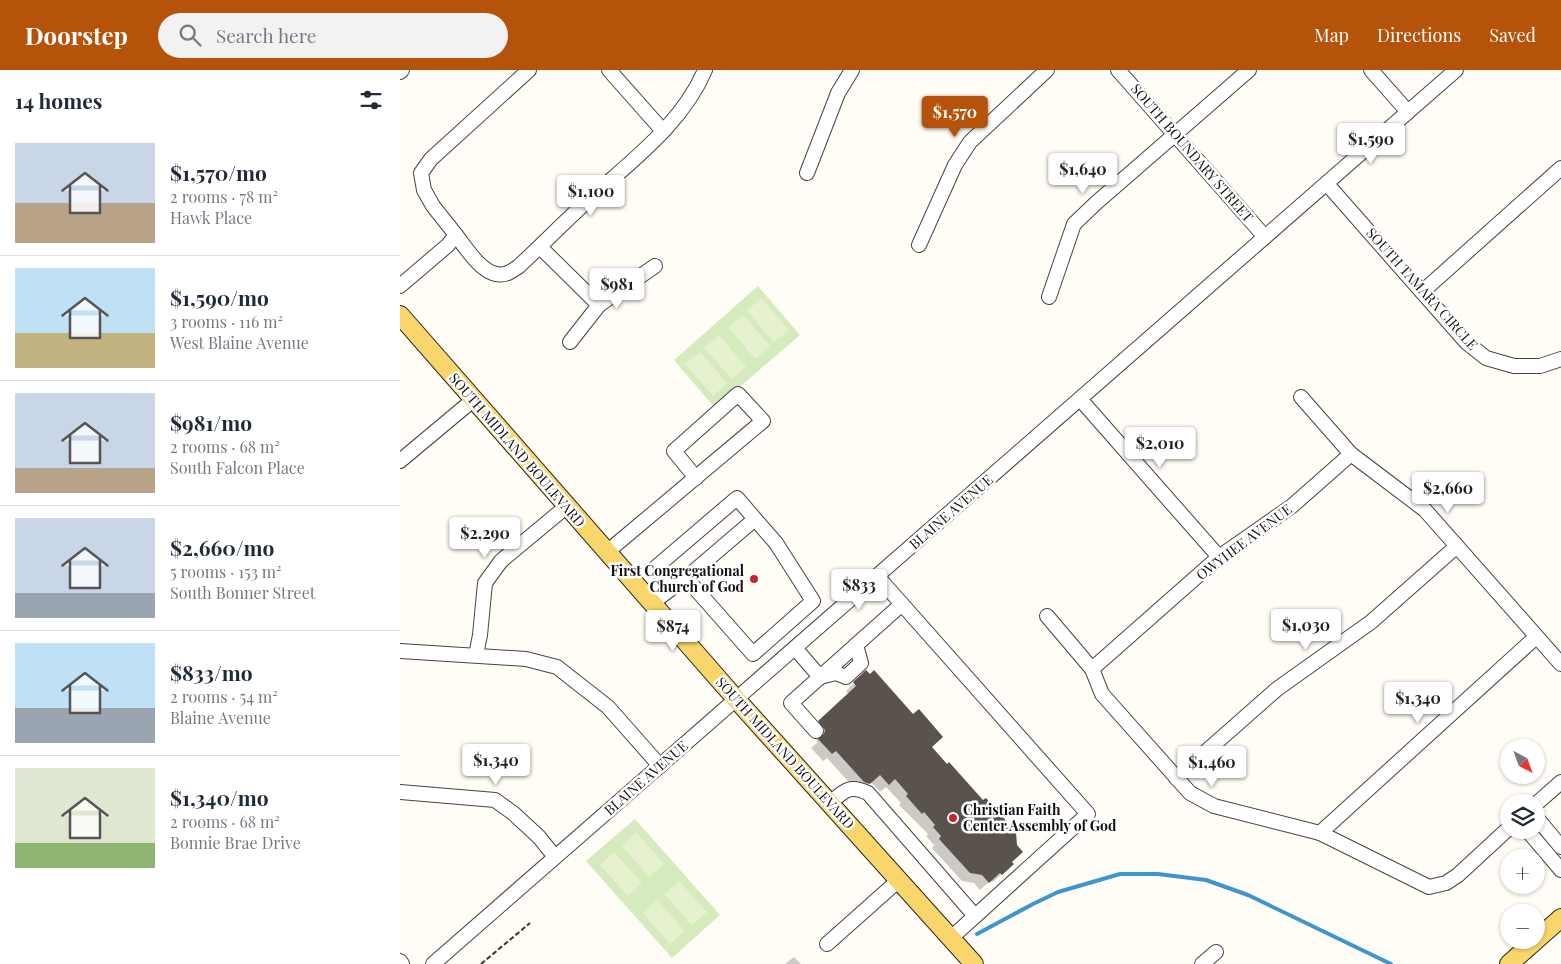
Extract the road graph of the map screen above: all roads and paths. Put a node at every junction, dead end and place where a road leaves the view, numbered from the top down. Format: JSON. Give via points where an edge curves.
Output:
{"nodes":[{"id":1,"x":529,"y":70,"type":"edge"},
{"id":2,"x":609,"y":70,"type":"edge"},
{"id":3,"x":705,"y":70,"type":"edge"},
{"id":4,"x":852,"y":70,"type":"edge"},
{"id":5,"x":1047,"y":70,"type":"edge"},
{"id":6,"x":1118,"y":70,"type":"edge"},
{"id":7,"x":1249,"y":70,"type":"edge"},
{"id":8,"x":1371,"y":70,"type":"edge"},
{"id":9,"x":1456,"y":70,"type":"edge"},
{"id":10,"x":1408,"y":112,"type":"junction"},
{"id":11,"x":663,"y":131,"type":"junction"},
{"id":12,"x":1176,"y":135,"type":"junction"},
{"id":13,"x":1561,"y":168,"type":"edge"},
{"id":14,"x":807,"y":173,"type":"dead end"},
{"id":15,"x":1327,"y":184,"type":"junction"},
{"id":16,"x":456,"y":235,"type":"junction"},
{"id":17,"x":1265,"y":237,"type":"junction"},
{"id":18,"x":919,"y":245,"type":"dead end"},
{"id":19,"x":540,"y":247,"type":"junction"},
{"id":20,"x":655,"y":266,"type":"dead end"},
{"id":21,"x":400,"y":286,"type":"edge"},
{"id":22,"x":1422,"y":292,"type":"junction"},
{"id":23,"x":1049,"y":297,"type":"dead end"},
{"id":24,"x":599,"y":305,"type":"junction"},
{"id":25,"x":400,"y":315,"type":"edge"},
{"id":26,"x":570,"y":342,"type":"dead end"},
{"id":27,"x":1561,"y":359,"type":"edge"},
{"id":28,"x":1301,"y":396,"type":"dead end"},
{"id":29,"x":1080,"y":399,"type":"junction"},
{"id":30,"x":473,"y":400,"type":"junction"},
{"id":31,"x":1351,"y":454,"type":"junction"},
{"id":32,"x":400,"y":461,"type":"edge"},
{"id":33,"x":696,"y":478,"type":"junction"},
{"id":34,"x":567,"y":506,"type":"junction"},
{"id":35,"x":755,"y":519,"type":"junction"},
{"id":36,"x":1457,"y":546,"type":"junction"},
{"id":37,"x":607,"y":552,"type":"junction"},
{"id":38,"x":1218,"y":557,"type":"junction"},
{"id":39,"x":878,"y":576,"type":"junction"},
{"id":40,"x":686,"y":578,"type":"junction"},
{"id":41,"x":672,"y":588,"type":"junction"},
{"id":42,"x":652,"y":603,"type":"junction"},
{"id":43,"x":902,"y":604,"type":"junction"},
{"id":44,"x":1047,"y":616,"type":"dead end"},
{"id":45,"x":1536,"y":637,"type":"junction"},
{"id":46,"x":794,"y":648,"type":"junction"},
{"id":47,"x":400,"y":651,"type":"edge"},
{"id":48,"x":476,"y":655,"type":"junction"},
{"id":49,"x":1561,"y":664,"type":"edge"},
{"id":50,"x":1092,"y":669,"type":"junction"},
{"id":51,"x":820,"y":677,"type":"junction"},
{"id":52,"x":736,"y":699,"type":"junction"},
{"id":53,"x":816,"y":731,"type":"dead end"},
{"id":54,"x":660,"y":766,"type":"junction"},
{"id":55,"x":1176,"y":778,"type":"junction"},
{"id":56,"x":1561,"y":782,"type":"edge"},
{"id":57,"x":400,"y":792,"type":"edge"},
{"id":58,"x":1545,"y":796,"type":"edge"},
{"id":59,"x":830,"y":803,"type":"junction"},
{"id":60,"x":1545,"y":828,"type":"edge"},
{"id":61,"x":1320,"y":833,"type":"junction"},
{"id":62,"x":1500,"y":836,"type":"edge"},
{"id":63,"x":1535,"y":839,"type":"edge"},
{"id":64,"x":1561,"y":847,"type":"edge"},
{"id":65,"x":555,"y":857,"type":"junction"},
{"id":66,"x":1561,"y":870,"type":"edge"},
{"id":67,"x":899,"y":880,"type":"junction"},
{"id":68,"x":975,"y":916,"type":"junction"},
{"id":69,"x":1561,"y":918,"type":"edge"},
{"id":70,"x":530,"y":924,"type":"dead end"},
{"id":71,"x":951,"y":938,"type":"junction"},
{"id":72,"x":827,"y":944,"type":"dead end"},
{"id":73,"x":1216,"y":952,"type":"dead end"},
{"id":74,"x":433,"y":964,"type":"edge"},
{"id":75,"x":481,"y":964,"type":"edge"},
{"id":76,"x":974,"y":964,"type":"edge"},
{"id":77,"x":1202,"y":964,"type":"edge"},
{"id":78,"x":1509,"y":964,"type":"edge"}],
"edges":[{"from":1,"to":16,"type":"street","via":[[431,159],[421,173],[424,190],[432,206]]},
{"from":2,"to":11,"type":"street"},
{"from":3,"to":11,"type":"street","via":[[700,83]]},
{"from":4,"to":14,"type":"street","via":[[838,93]]},
{"from":5,"to":18,"type":"street","via":[[970,142],[955,165]]},
{"from":6,"to":12,"type":"street","name":"SOUTH BOUNDARY STREET"},
{"from":7,"to":12,"type":"street"},
{"from":8,"to":10,"type":"street"},
{"from":9,"to":10,"type":"street","name":"BLAINE AVENUE"},
{"from":10,"to":15,"type":"street","name":"BLAINE AVENUE"},
{"from":11,"to":19,"type":"street"},
{"from":12,"to":17,"type":"street","name":"SOUTH BOUNDARY STREET"},
{"from":12,"to":23,"type":"street","via":[[1074,224]]},
{"from":13,"to":22,"type":"street"},
{"from":15,"to":17,"type":"street","name":"BLAINE AVENUE"},
{"from":15,"to":22,"type":"street","name":"SOUTH TAMARA CIRCLE"},
{"from":16,"to":19,"type":"street","via":[[480,266],[492,273],[506,274]]},
{"from":16,"to":21,"type":"street"},
{"from":17,"to":29,"type":"street","name":"BLAINE AVENUE"},
{"from":19,"to":24,"type":"street"},
{"from":20,"to":24,"type":"street"},
{"from":22,"to":27,"type":"street","name":"SOUTH TAMARA CIRCLE","via":[[1466,342],[1486,358],[1514,366],[1540,366]]},
{"from":24,"to":26,"type":"street"},
{"from":25,"to":30,"type":"main road","name":"SOUTH MIDLAND BOULEVARD"},
{"from":28,"to":31,"type":"street"},
{"from":29,"to":38,"type":"street"},
{"from":29,"to":39,"type":"street","name":"BLAINE AVENUE"},
{"from":30,"to":32,"type":"street"},
{"from":30,"to":34,"type":"main road","name":"SOUTH MIDLAND BOULEVARD"},
{"from":31,"to":36,"type":"street","via":[[1426,510]]},
{"from":31,"to":38,"type":"street","name":"OWYHEE AVENUE","via":[[1292,506]]},
{"from":33,"to":33,"type":"street","via":[[763,421],[738,394],[674,451]]},
{"from":33,"to":37,"type":"street"},
{"from":34,"to":37,"type":"main road","name":"SOUTH MIDLAND BOULEVARD"},
{"from":34,"to":48,"type":"street","via":[[501,561],[485,583]]},
{"from":35,"to":40,"type":"street"},
{"from":35,"to":40,"type":"street","via":[[776,543],[814,601],[753,654]]},
{"from":35,"to":41,"type":"street","via":[[737,498],[655,568]]},
{"from":36,"to":45,"type":"street"},
{"from":36,"to":55,"type":"street","via":[[1371,622],[1277,689]]},
{"from":37,"to":42,"type":"main road","name":"SOUTH MIDLAND BOULEVARD"},
{"from":38,"to":50,"type":"street","name":"OWYHEE AVENUE"},
{"from":39,"to":43,"type":"street"},
{"from":39,"to":46,"type":"street","name":"BLAINE AVENUE"},
{"from":40,"to":41,"type":"street"},
{"from":41,"to":42,"type":"street"},
{"from":42,"to":52,"type":"main road","name":"SOUTH MIDLAND BOULEVARD"},
{"from":43,"to":51,"type":"street"},
{"from":43,"to":68,"type":"street","via":[[1088,814]]},
{"from":44,"to":50,"type":"street"},
{"from":45,"to":49,"type":"street"},
{"from":45,"to":61,"type":"street"},
{"from":46,"to":51,"type":"street"},
{"from":46,"to":52,"type":"street","name":"BLAINE AVENUE"},
{"from":47,"to":48,"type":"street"},
{"from":48,"to":54,"type":"street","via":[[526,659],[558,667],[608,707]]},
{"from":50,"to":55,"type":"street","via":[[1102,694]]},
{"from":51,"to":53,"type":"street","via":[[791,703]]},
{"from":52,"to":54,"type":"street","name":"BLAINE AVENUE"},
{"from":52,"to":59,"type":"main road","name":"SOUTH MIDLAND BOULEVARD"},
{"from":54,"to":65,"type":"street","name":"BLAINE AVENUE"},
{"from":55,"to":61,"type":"street","via":[[1190,793],[1214,806]]},
{"from":56,"to":58,"type":"street"},
{"from":57,"to":65,"type":"street","via":[[495,800],[513,813]]},
{"from":59,"to":67,"type":"main road","name":"SOUTH MIDLAND BOULEVARD"},
{"from":59,"to":68,"type":"street","via":[[849,789],[858,788],[868,793]]},
{"from":60,"to":64,"type":"street"},
{"from":61,"to":62,"type":"street","via":[[1429,887],[1446,883],[1458,875]]},
{"from":63,"to":66,"type":"street"},
{"from":65,"to":74,"type":"street","name":"BLAINE AVENUE"},
{"from":67,"to":71,"type":"main road","name":"SOUTH MIDLAND BOULEVARD"},
{"from":67,"to":72,"type":"street"},
{"from":68,"to":71,"type":"street"},
{"from":69,"to":78,"type":"main road"},
{"from":70,"to":75,"type":"path"},
{"from":71,"to":76,"type":"main road","name":"SOUTH MIDLAND BOULEVARD"},
{"from":73,"to":77,"type":"street"}]}
